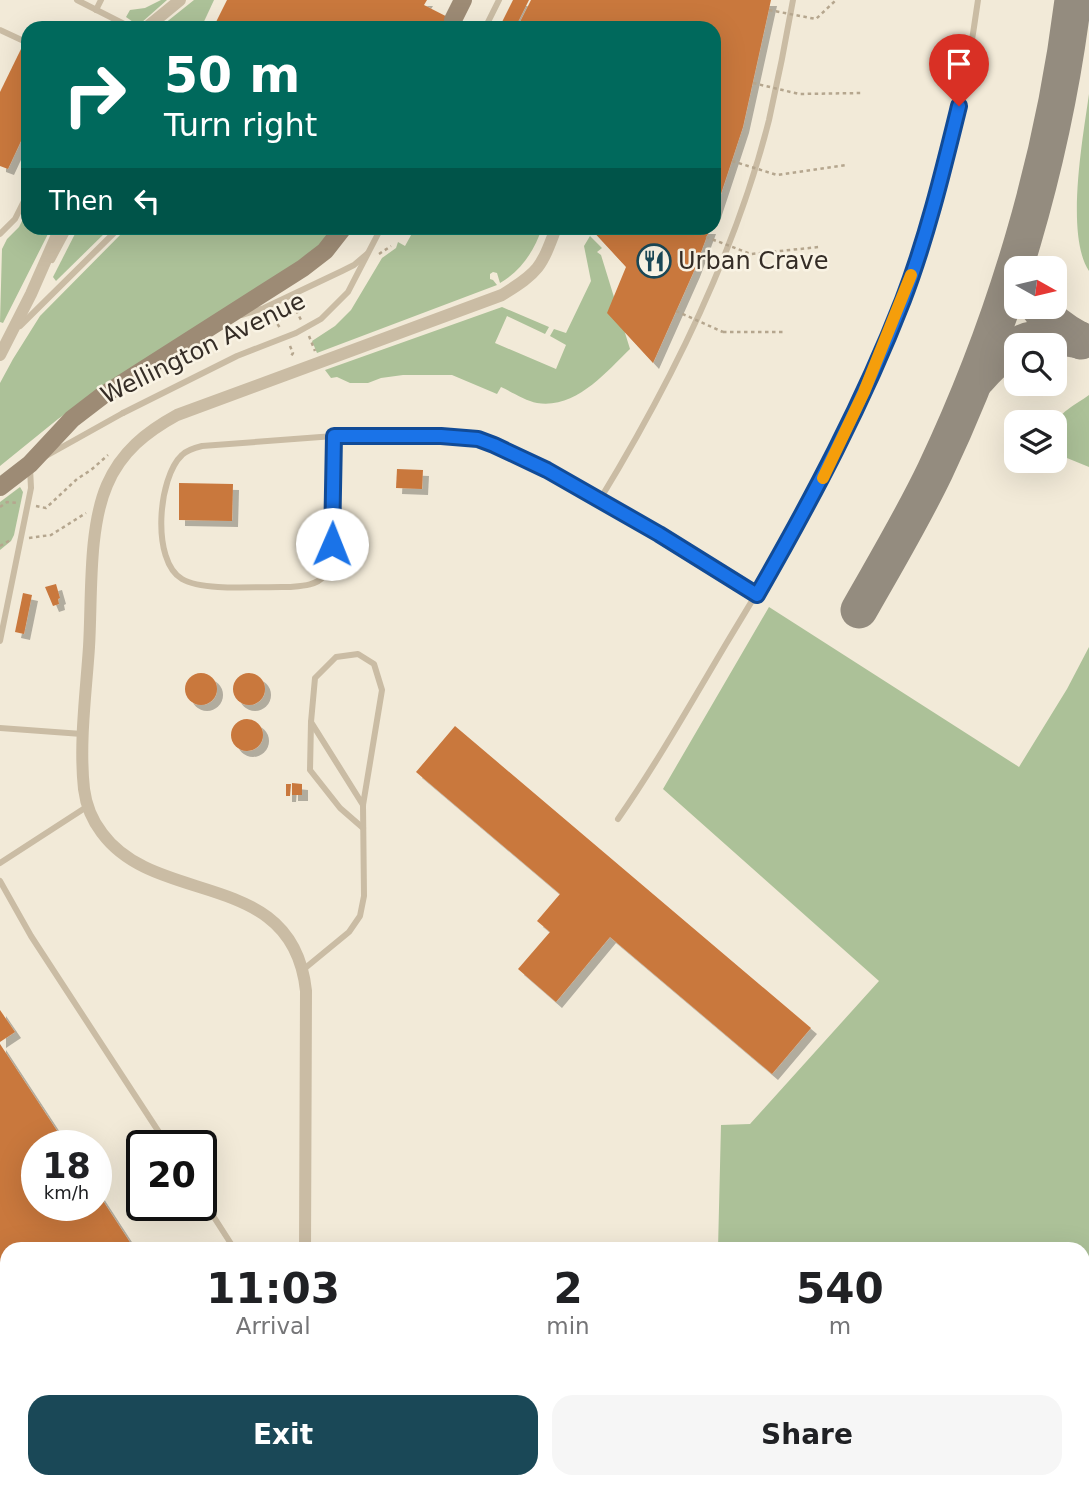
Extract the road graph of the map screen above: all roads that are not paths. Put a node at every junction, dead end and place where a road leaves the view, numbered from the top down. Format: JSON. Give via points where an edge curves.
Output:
{"nodes":[{"id":1,"x":77,"y":0,"type":"edge"},
{"id":2,"x":101,"y":0,"type":"edge"},
{"id":3,"x":180,"y":0,"type":"edge"},
{"id":4,"x":463,"y":0,"type":"edge"},
{"id":5,"x":497,"y":0,"type":"edge"},
{"id":6,"x":793,"y":0,"type":"edge"},
{"id":7,"x":978,"y":0,"type":"edge"},
{"id":8,"x":96,"y":10,"type":"junction"},
{"id":9,"x":453,"y":20,"type":"dead end"},
{"id":10,"x":118,"y":21,"type":"edge"},
{"id":11,"x":154,"y":21,"type":"edge"},
{"id":12,"x":486,"y":21,"type":"edge"},
{"id":13,"x":0,"y":30,"type":"edge"},
{"id":14,"x":21,"y":40,"type":"edge"},
{"id":15,"x":21,"y":207,"type":"edge"},
{"id":16,"x":0,"y":234,"type":"edge"},
{"id":17,"x":57,"y":235,"type":"edge"},
{"id":18,"x":65,"y":235,"type":"edge"},
{"id":19,"x":112,"y":235,"type":"edge"},
{"id":20,"x":338,"y":235,"type":"edge"},
{"id":21,"x":379,"y":235,"type":"edge"},
{"id":22,"x":379,"y":235,"type":"edge"},
{"id":23,"x":553,"y":235,"type":"edge"},
{"id":24,"x":31,"y":294,"type":"junction"},
{"id":25,"x":214,"y":324,"type":"junction"},
{"id":26,"x":0,"y":354,"type":"edge"},
{"id":27,"x":334,"y":436,"type":"junction"},
{"id":28,"x":30,"y":464,"type":"junction"},
{"id":29,"x":0,"y":487,"type":"edge"},
{"id":30,"x":599,"y":501,"type":"junction"},
{"id":31,"x":757,"y":595,"type":"junction"},
{"id":32,"x":0,"y":641,"type":"edge"},
{"id":33,"x":311,"y":722,"type":"junction"},
{"id":34,"x":0,"y":728,"type":"edge"},
{"id":35,"x":84,"y":734,"type":"junction"},
{"id":36,"x":363,"y":805,"type":"junction"},
{"id":37,"x":88,"y":806,"type":"junction"},
{"id":38,"x":618,"y":819,"type":"dead end"},
{"id":39,"x":363,"y":828,"type":"junction"},
{"id":40,"x":0,"y":863,"type":"edge"},
{"id":41,"x":0,"y":881,"type":"edge"},
{"id":42,"x":304,"y":969,"type":"junction"},
{"id":43,"x":158,"y":1130,"type":"edge"},
{"id":44,"x":216,"y":1221,"type":"edge"},
{"id":45,"x":230,"y":1242,"type":"edge"},
{"id":46,"x":305,"y":1242,"type":"edge"}],
"edges":[{"from":1,"to":8,"type":"lane"},
{"from":2,"to":8,"type":"lane"},
{"from":3,"to":11,"type":"street"},
{"from":4,"to":9,"type":"main road"},
{"from":5,"to":12,"type":"lane"},
{"from":6,"to":30,"type":"lane","via":[[768,121],[722,262],[656,404]]},
{"from":7,"to":31,"type":"lane","via":[[948,152],[904,297],[839,447]]},
{"from":8,"to":10,"type":"lane"},
{"from":13,"to":14,"type":"lane"},
{"from":15,"to":16,"type":"lane"},
{"from":17,"to":24,"type":"street"},
{"from":18,"to":24,"type":"lane"},
{"from":19,"to":26,"type":"lane","via":[[24,321]]},
{"from":20,"to":25,"type":"main road","name":"Wellington Avenue","via":[[303,268]]},
{"from":21,"to":25,"type":"lane","name":"Wellington Avenue","via":[[354,265],[264,308]]},
{"from":22,"to":28,"type":"lane","name":"Wellington Avenue","bridge":true,"via":[[348,292],[321,319],[237,356]]},
{"from":23,"to":35,"type":"street","via":[[537,269],[502,295],[177,415],[137,441],[116,467],[102,498],[95,533]]},
{"from":24,"to":26,"type":"street"},
{"from":25,"to":28,"type":"main road","name":"Wellington Avenue","via":[[102,396],[72,419]]},
{"from":27,"to":27,"type":"lane","via":[[201,446],[182,454],[165,484],[163,501],[163,543],[170,568],[183,580],[200,586],[289,587],[319,581],[329,569],[332,544]]},
{"from":27,"to":30,"type":"lane","via":[[478,439],[547,470]]},
{"from":28,"to":29,"type":"main road","name":"Wellington Avenue"},
{"from":28,"to":32,"type":"lane","via":[[31,488]]},
{"from":30,"to":31,"type":"lane"},
{"from":31,"to":38,"type":"lane"},
{"from":33,"to":36,"type":"lane"},
{"from":33,"to":36,"type":"lane","via":[[315,678],[336,657],[358,654],[374,664],[382,690]]},
{"from":33,"to":39,"type":"lane","via":[[310,769],[340,808]]},
{"from":34,"to":35,"type":"lane"},
{"from":35,"to":37,"type":"street"},
{"from":36,"to":39,"type":"lane"},
{"from":37,"to":40,"type":"lane"},
{"from":37,"to":42,"type":"street","via":[[102,834],[121,853],[154,870],[245,902],[265,916],[296,949]]},
{"from":39,"to":42,"type":"lane","via":[[360,916],[349,932]]},
{"from":41,"to":43,"type":"lane"},
{"from":42,"to":46,"type":"street"},
{"from":44,"to":45,"type":"lane"}]}
